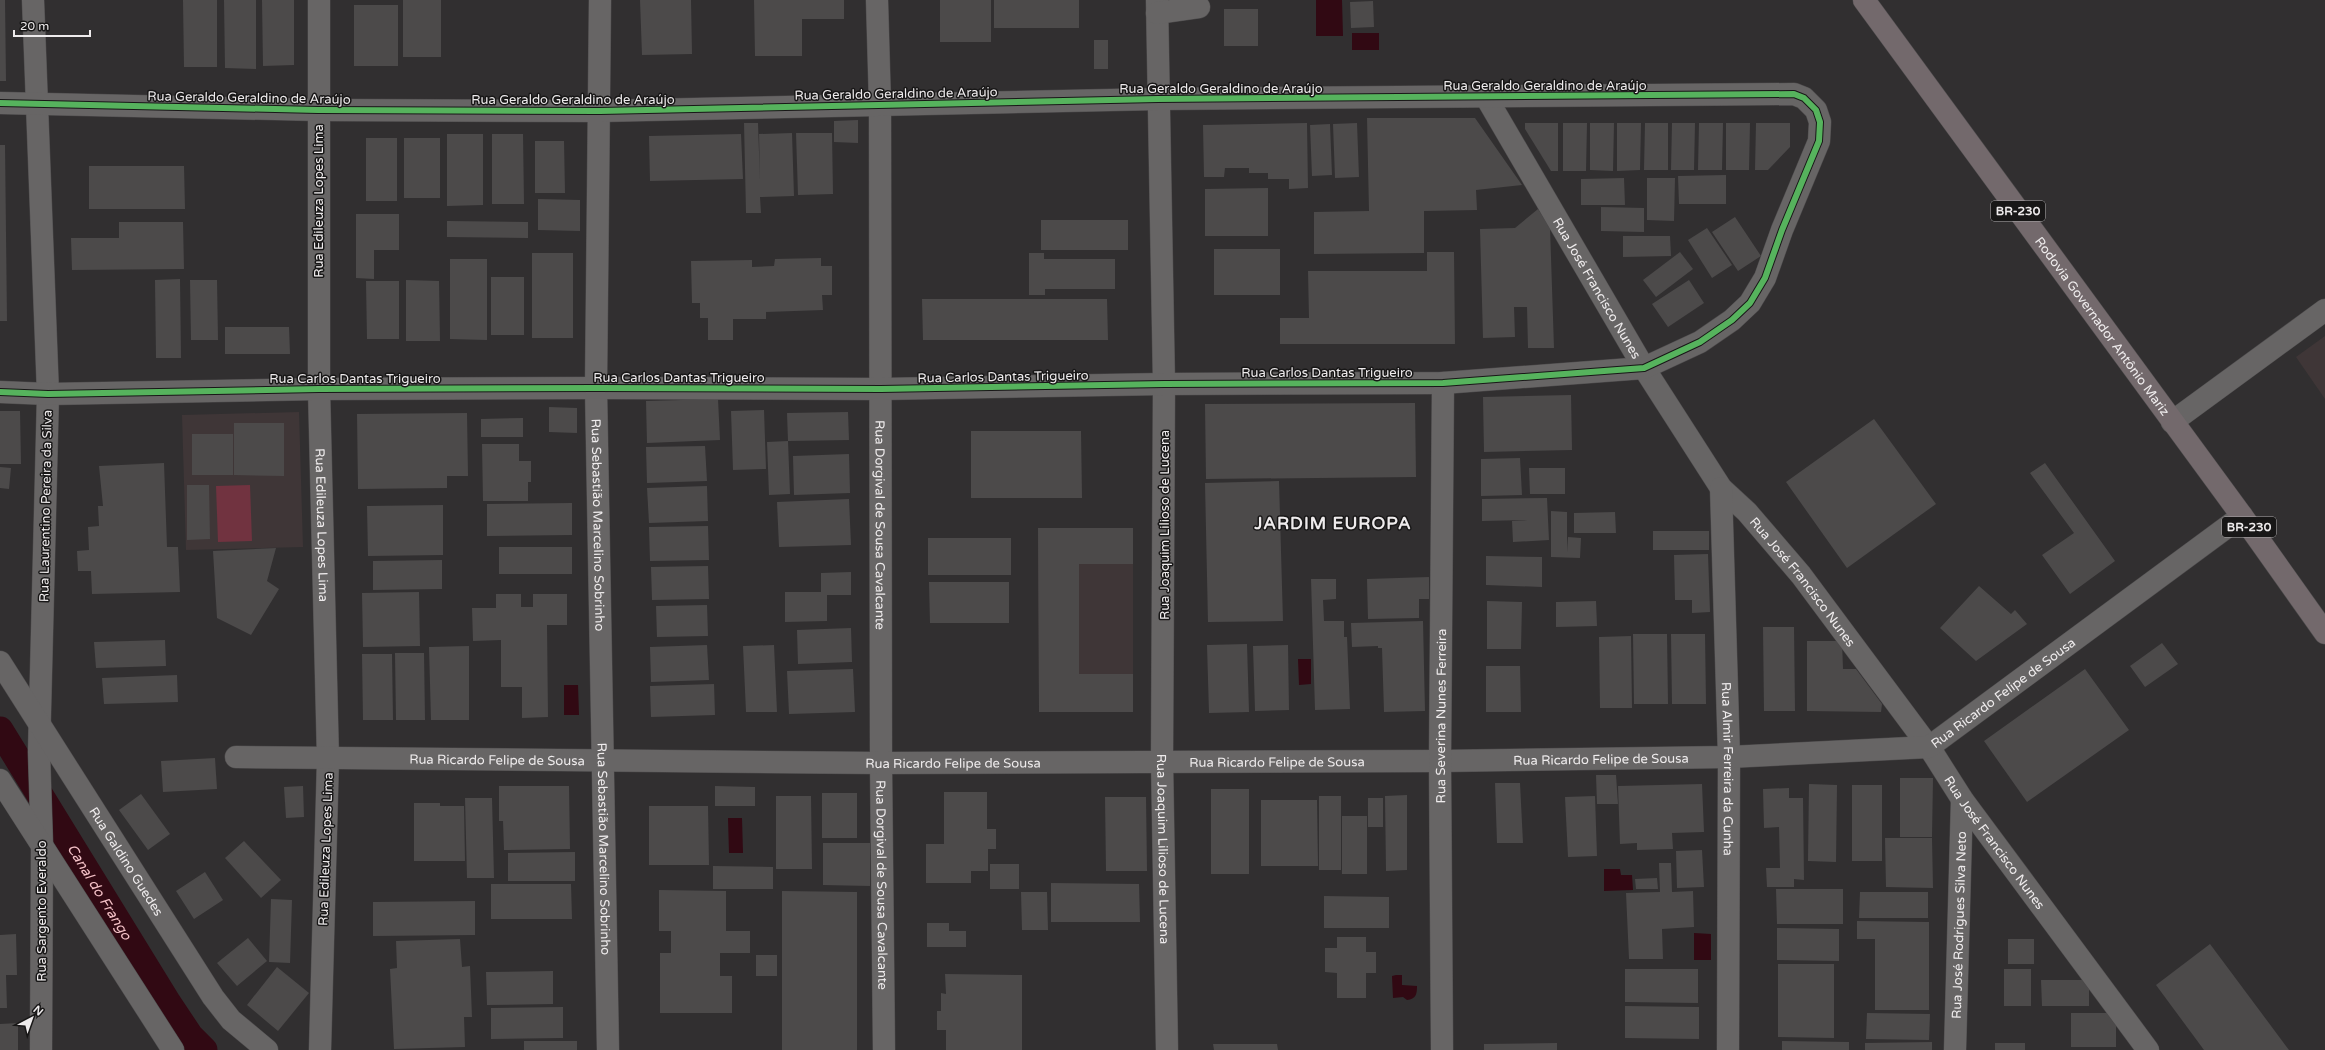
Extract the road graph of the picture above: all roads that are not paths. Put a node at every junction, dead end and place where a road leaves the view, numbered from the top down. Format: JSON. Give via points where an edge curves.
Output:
{"nodes":[{"id":1,"x":33,"y":0,"type":"edge"},
{"id":2,"x":319,"y":0,"type":"edge"},
{"id":3,"x":600,"y":0,"type":"edge"},
{"id":4,"x":877,"y":0,"type":"edge"},
{"id":5,"x":1864,"y":0,"type":"edge"},
{"id":6,"x":1157,"y":7,"type":"edge"},
{"id":7,"x":1199,"y":7,"type":"dead end"},
{"id":8,"x":1794,"y":94,"type":"joint"},
{"id":9,"x":1486,"y":97,"type":"junction"},
{"id":10,"x":1158,"y":99,"type":"junction"},
{"id":11,"x":37,"y":102,"type":"junction"},
{"id":12,"x":0,"y":103,"type":"edge"},
{"id":13,"x":880,"y":105,"type":"junction"},
{"id":14,"x":318,"y":110,"type":"junction"},
{"id":15,"x":600,"y":111,"type":"junction"},
{"id":16,"x":2325,"y":310,"type":"edge"},
{"id":17,"x":1644,"y":368,"type":"junction"},
{"id":18,"x":1443,"y":383,"type":"junction"},
{"id":19,"x":1164,"y":384,"type":"junction"},
{"id":20,"x":596,"y":388,"type":"junction"},
{"id":21,"x":319,"y":389,"type":"junction"},
{"id":22,"x":881,"y":390,"type":"junction"},
{"id":23,"x":0,"y":392,"type":"edge"},
{"id":24,"x":48,"y":394,"type":"junction"},
{"id":25,"x":2172,"y":422,"type":"junction"},
{"id":26,"x":1721,"y":488,"type":"junction"},
{"id":27,"x":2242,"y":516,"type":"junction"},
{"id":28,"x":2325,"y":633,"type":"edge"},
{"id":29,"x":0,"y":662,"type":"edge"},
{"id":30,"x":40,"y":723,"type":"junction"},
{"id":31,"x":1929,"y":746,"type":"junction"},
{"id":32,"x":236,"y":757,"type":"dead end"},
{"id":33,"x":1729,"y":757,"type":"junction"},
{"id":34,"x":328,"y":759,"type":"junction"},
{"id":35,"x":1162,"y":760,"type":"junction"},
{"id":36,"x":602,"y":761,"type":"junction"},
{"id":37,"x":1440,"y":761,"type":"junction"},
{"id":38,"x":881,"y":763,"type":"junction"},
{"id":39,"x":0,"y":780,"type":"edge"},
{"id":40,"x":1962,"y":799,"type":"junction"},
{"id":41,"x":40,"y":820,"type":"joint"},
{"id":42,"x":42,"y":845,"type":"junction"},
{"id":43,"x":41,"y":1050,"type":"edge"},
{"id":44,"x":173,"y":1050,"type":"edge"},
{"id":45,"x":268,"y":1050,"type":"edge"},
{"id":46,"x":320,"y":1050,"type":"edge"},
{"id":47,"x":608,"y":1050,"type":"edge"},
{"id":48,"x":884,"y":1050,"type":"edge"},
{"id":49,"x":1167,"y":1050,"type":"edge"},
{"id":50,"x":1442,"y":1050,"type":"edge"},
{"id":51,"x":1728,"y":1050,"type":"edge"},
{"id":52,"x":1955,"y":1050,"type":"edge"},
{"id":53,"x":2148,"y":1050,"type":"edge"}],
"edges":[{"from":1,"to":11,"type":"street","name":"Rua Laurentino Pereira da Silva"},
{"from":2,"to":14,"type":"street","name":"Rua Edileuza Lopes Lima"},
{"from":3,"to":15,"type":"street","name":"Rua Sebastião Marcelino Sobrinho"},
{"from":4,"to":13,"type":"street","name":"Rua Dorgival de Sousa Cavalcante"},
{"from":5,"to":25,"type":"highway","name":"Rodovia Governador Antônio Mariz","number":"BR-230"},
{"from":6,"to":7,"type":"street"},
{"from":6,"to":10,"type":"street","name":"Rua Joaquim Lilioso de Lucena"},
{"from":8,"to":9,"type":"street","name":"Rua Geraldo Geraldino de Araújo"},
{"from":8,"to":17,"type":"street","name":"Rua Carlos Dantas Trigueiro","via":[[1804,98],[1816,110],[1820,122],[1818,141],[1765,278],[1750,303],[1732,320],[1700,342]]},
{"from":9,"to":10,"type":"street","name":"Rua Geraldo Geraldino de Araújo"},
{"from":9,"to":17,"type":"street","name":"Rua José Francisco Nunes"},
{"from":10,"to":13,"type":"street","name":"Rua Geraldo Geraldino de Araújo"},
{"from":10,"to":19,"type":"street","name":"Rua Joaquim Lilioso de Lucena"},
{"from":11,"to":12,"type":"street","name":"Rua Geraldo Geraldino de Araújo"},
{"from":11,"to":14,"type":"street","name":"Rua Geraldo Geraldino de Araújo"},
{"from":11,"to":24,"type":"street","name":"Rua Laurentino Pereira da Silva"},
{"from":13,"to":15,"type":"street","name":"Rua Geraldo Geraldino de Araújo"},
{"from":13,"to":22,"type":"street","name":"Rua Dorgival de Sousa Cavalcante"},
{"from":14,"to":15,"type":"street","name":"Rua Geraldo Geraldino de Araújo"},
{"from":14,"to":21,"type":"street","name":"Rua Edileuza Lopes Lima"},
{"from":15,"to":20,"type":"street","name":"Rua Sebastião Marcelino Sobrinho"},
{"from":16,"to":25,"type":"street"},
{"from":17,"to":18,"type":"street","name":"Rua Carlos Dantas Trigueiro"},
{"from":17,"to":26,"type":"street","name":"Rua José Francisco Nunes"},
{"from":18,"to":19,"type":"street","name":"Rua Carlos Dantas Trigueiro"},
{"from":18,"to":37,"type":"street","name":"Rua Severina Nunes Ferreira"},
{"from":19,"to":22,"type":"street","name":"Rua Carlos Dantas Trigueiro"},
{"from":19,"to":35,"type":"street","name":"Rua Joaquim Lilioso de Lucena"},
{"from":20,"to":21,"type":"street","name":"Rua Carlos Dantas Trigueiro"},
{"from":20,"to":22,"type":"street","name":"Rua Carlos Dantas Trigueiro"},
{"from":20,"to":36,"type":"street","name":"Rua Sebastião Marcelino Sobrinho"},
{"from":21,"to":24,"type":"street","name":"Rua Carlos Dantas Trigueiro"},
{"from":21,"to":34,"type":"street","name":"Rua Edileuza Lopes Lima"},
{"from":22,"to":38,"type":"street","name":"Rua Dorgival de Sousa Cavalcante"},
{"from":23,"to":24,"type":"street","name":"Rua Carlos Dantas Trigueiro"},
{"from":24,"to":30,"type":"street","name":"Rua Laurentino Pereira da Silva"},
{"from":25,"to":27,"type":"highway","name":"Rodovia Governador Antônio Mariz","number":"BR-230"},
{"from":26,"to":31,"type":"street","name":"Rua José Francisco Nunes","via":[[1747,512],[1801,575]]},
{"from":26,"to":33,"type":"street","name":"Rua Almir Ferreira da Cunha"},
{"from":27,"to":28,"type":"highway","name":"Rodovia Governador Antônio Mariz","number":"BR-230"},
{"from":27,"to":31,"type":"street","name":"Rua Ricardo Felipe de Sousa"},
{"from":29,"to":30,"type":"street","name":"Rua Galdino Guedes"},
{"from":30,"to":41,"type":"street","name":"Rua Laurentino Pereira da Silva"},
{"from":30,"to":45,"type":"street","name":"Rua Galdino Guedes","via":[[213,997],[231,1020]]},
{"from":31,"to":33,"type":"street","name":"Rua Ricardo Felipe de Sousa"},
{"from":31,"to":40,"type":"street","name":"Rua José Francisco Nunes"},
{"from":32,"to":34,"type":"street","name":"Rua Ricardo Felipe de Sousa"},
{"from":33,"to":37,"type":"street","name":"Rua Ricardo Felipe de Sousa"},
{"from":33,"to":51,"type":"street","name":"Rua Almir Ferreira da Cunha"},
{"from":34,"to":36,"type":"street","name":"Rua Ricardo Felipe de Sousa"},
{"from":34,"to":46,"type":"street","name":"Rua Edileuza Lopes Lima"},
{"from":35,"to":37,"type":"street","name":"Rua Ricardo Felipe de Sousa"},
{"from":35,"to":38,"type":"street","name":"Rua Ricardo Felipe de Sousa"},
{"from":35,"to":49,"type":"street","name":"Rua Joaquim Lilioso de Lucena"},
{"from":36,"to":38,"type":"street","name":"Rua Ricardo Felipe de Sousa"},
{"from":36,"to":47,"type":"street","name":"Rua Sebastião Marcelino Sobrinho"},
{"from":37,"to":50,"type":"street","name":"Rua Severina Nunes Ferreira"},
{"from":38,"to":48,"type":"street","name":"Rua Dorgival de Sousa Cavalcante"},
{"from":39,"to":42,"type":"street"},
{"from":40,"to":52,"type":"street","name":"Rua José Rodrigues Silva Neto"},
{"from":40,"to":53,"type":"street","name":"Rua José Francisco Nunes"},
{"from":41,"to":42,"type":"street","name":"Rua Sargento Everaldo"},
{"from":42,"to":43,"type":"street","name":"Rua Sargento Everaldo"},
{"from":42,"to":44,"type":"street"}]}
